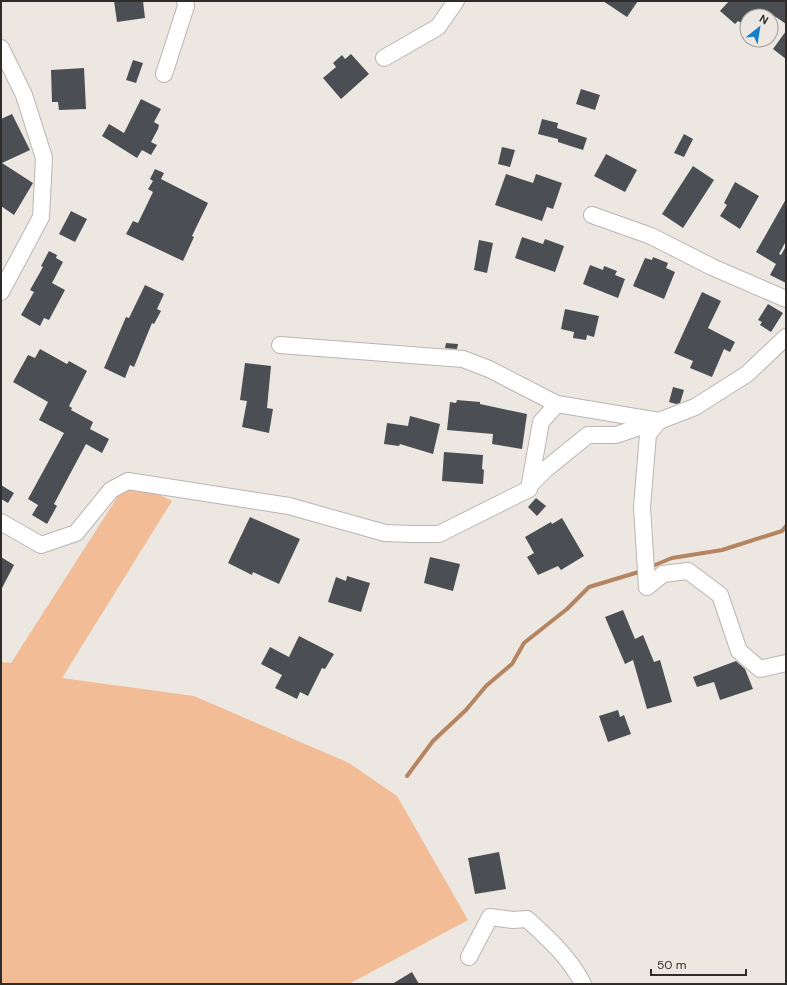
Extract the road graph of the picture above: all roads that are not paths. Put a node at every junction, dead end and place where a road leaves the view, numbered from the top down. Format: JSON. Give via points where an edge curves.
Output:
{"nodes":[{"id":1,"x":185,"y":1,"type":"edge"},
{"id":2,"x":456,"y":1,"type":"edge"},
{"id":3,"x":1,"y":48,"type":"edge"},
{"id":4,"x":384,"y":58,"type":"dead end"},
{"id":5,"x":164,"y":74,"type":"dead end"},
{"id":6,"x":592,"y":215,"type":"dead end"},
{"id":7,"x":1,"y":292,"type":"edge"},
{"id":8,"x":786,"y":299,"type":"edge"},
{"id":9,"x":786,"y":338,"type":"edge"},
{"id":10,"x":280,"y":345,"type":"dead end"},
{"id":11,"x":557,"y":404,"type":"junction"},
{"id":12,"x":659,"y":421,"type":"junction"},
{"id":13,"x":530,"y":485,"type":"junction"},
{"id":14,"x":1,"y":522,"type":"edge"},
{"id":15,"x":786,"y":663,"type":"edge"},
{"id":16,"x":469,"y":957,"type":"dead end"},
{"id":17,"x":583,"y":984,"type":"edge"}],
"edges":[{"from":1,"to":5,"type":"street","via":[[186,6]]},
{"from":2,"to":4,"type":"street","via":[[438,27]]},
{"from":3,"to":7,"type":"street","via":[[24,95],[44,158],[41,217]]},
{"from":6,"to":8,"type":"street","via":[[651,236],[712,267]]},
{"from":9,"to":12,"type":"street","via":[[747,374],[695,407]]},
{"from":10,"to":11,"type":"street","via":[[463,360],[489,369]]},
{"from":11,"to":12,"type":"street"},
{"from":11,"to":13,"type":"street","via":[[541,422]]},
{"from":12,"to":13,"type":"street","via":[[616,435],[588,435],[546,468]]},
{"from":12,"to":15,"type":"street","via":[[648,434],[642,506],[647,587],[663,574],[688,570],[720,595],[739,651],[760,669]]},
{"from":13,"to":14,"type":"street","via":[[529,489],[439,534],[385,533],[289,506],[128,481],[110,490],[76,533],[40,545]]},
{"from":16,"to":17,"type":"street","via":[[490,917],[527,919],[566,959]]}]}
